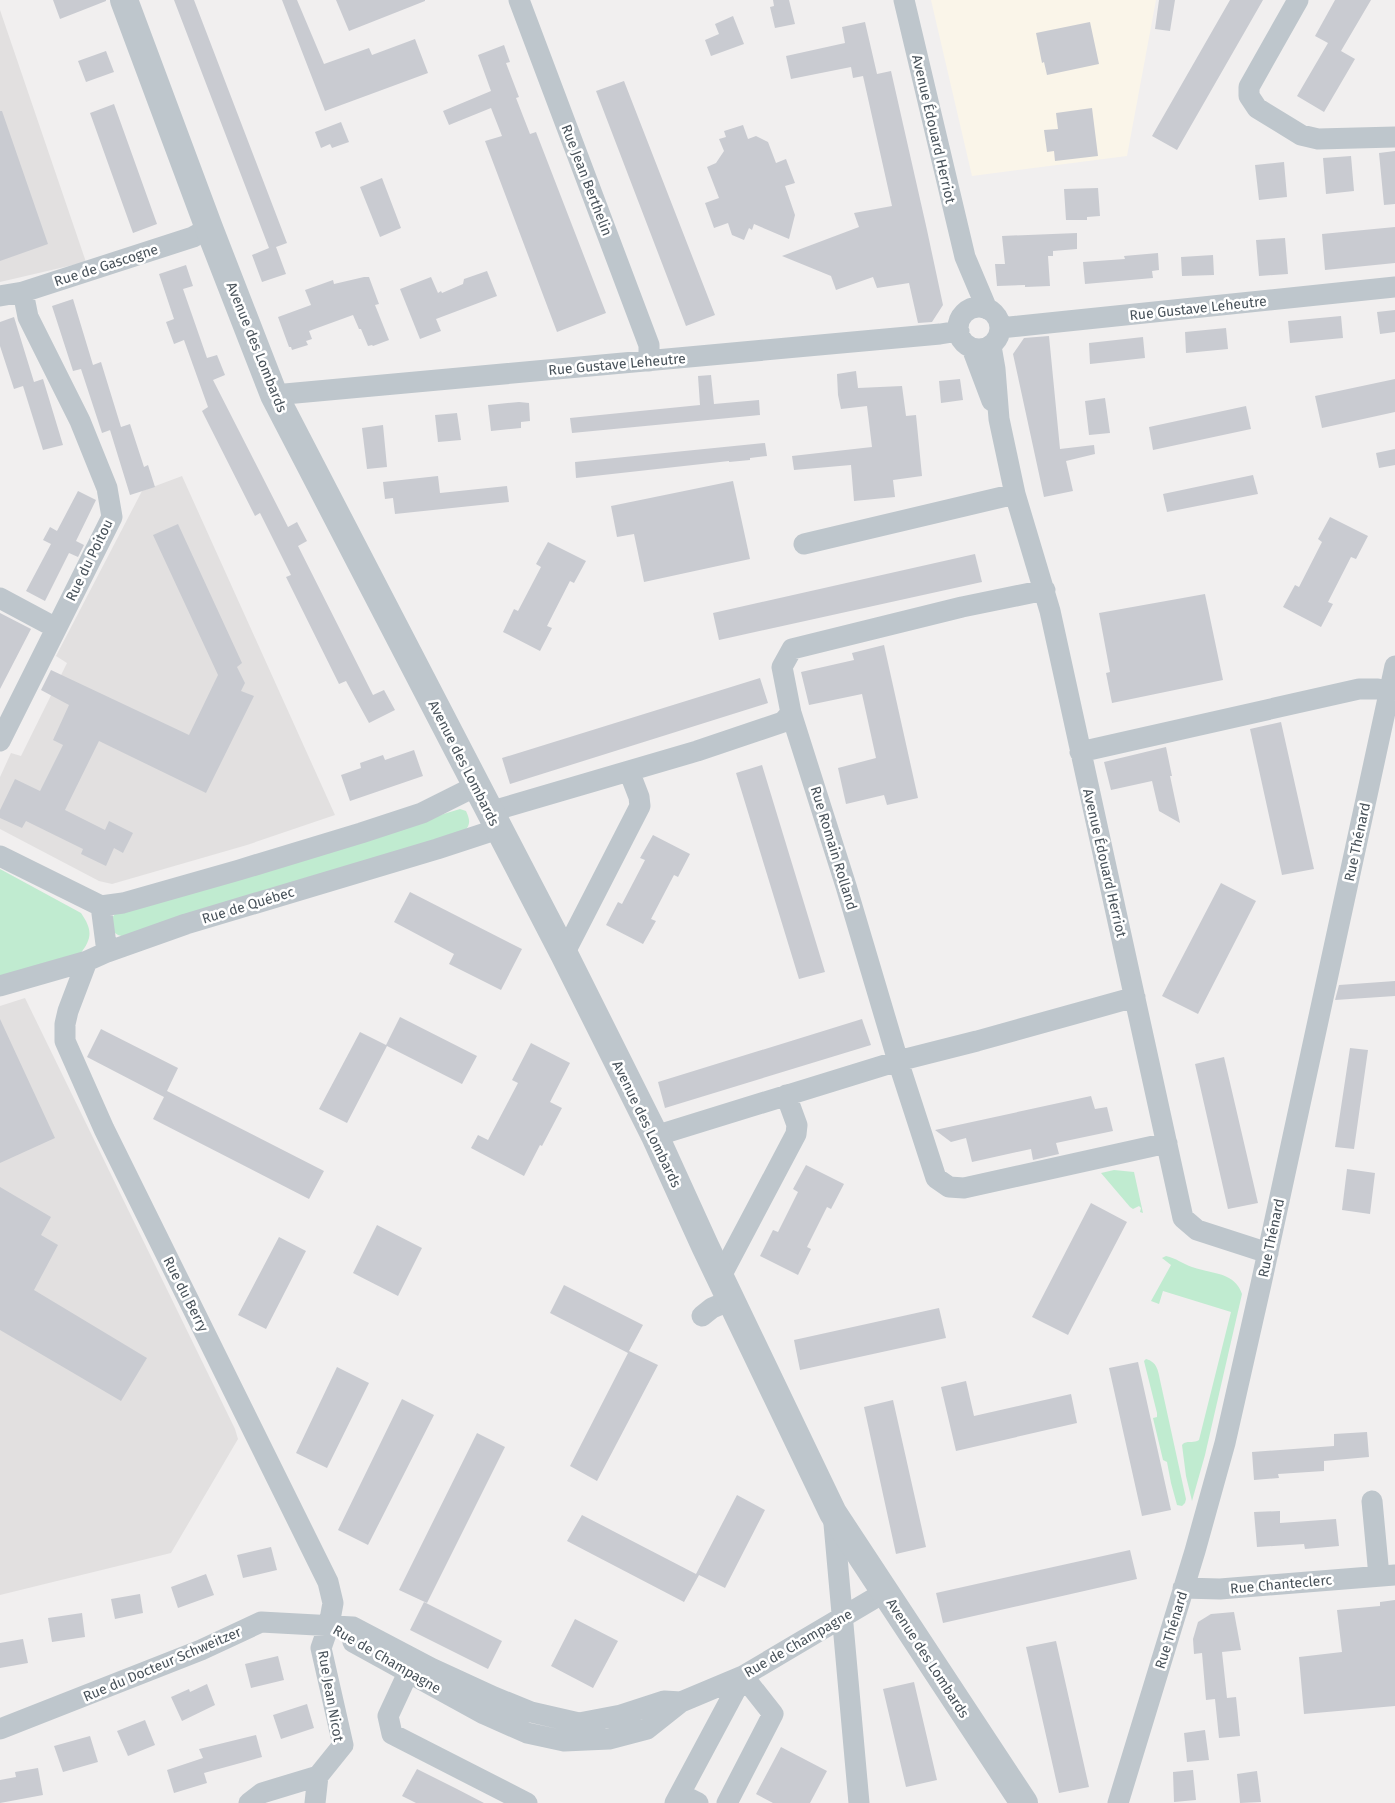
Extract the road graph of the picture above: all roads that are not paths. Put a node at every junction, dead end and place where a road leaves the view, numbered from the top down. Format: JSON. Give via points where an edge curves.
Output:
{"nodes":[{"id":1,"x":124,"y":0,"type":"edge"},
{"id":2,"x":519,"y":0,"type":"edge"},
{"id":3,"x":904,"y":0,"type":"edge"},
{"id":4,"x":1298,"y":0,"type":"edge"},
{"id":5,"x":1395,"y":137,"type":"edge"},
{"id":6,"x":209,"y":228,"type":"junction"},
{"id":7,"x":1395,"y":287,"type":"edge"},
{"id":8,"x":22,"y":292,"type":"junction"},
{"id":9,"x":0,"y":296,"type":"edge"},
{"id":10,"x":971,"y":317,"type":"junction"},
{"id":11,"x":988,"y":341,"type":"junction"},
{"id":12,"x":650,"y":361,"type":"junction"},
{"id":13,"x":274,"y":395,"type":"junction"},
{"id":14,"x":1015,"y":494,"type":"junction"},
{"id":15,"x":804,"y":544,"type":"dead end"},
{"id":16,"x":1045,"y":590,"type":"junction"},
{"id":17,"x":0,"y":598,"type":"edge"},
{"id":18,"x":56,"y":628,"type":"junction"},
{"id":19,"x":1395,"y":666,"type":"edge"},
{"id":20,"x":1390,"y":691,"type":"junction"},
{"id":21,"x":791,"y":713,"type":"junction"},
{"id":22,"x":0,"y":741,"type":"edge"},
{"id":23,"x":1080,"y":752,"type":"junction"},
{"id":24,"x":630,"y":771,"type":"junction"},
{"id":25,"x":476,"y":786,"type":"junction"},
{"id":26,"x":493,"y":821,"type":"junction"},
{"id":27,"x":0,"y":856,"type":"edge"},
{"id":28,"x":101,"y":906,"type":"junction"},
{"id":29,"x":107,"y":952,"type":"junction"},
{"id":30,"x":564,"y":954,"type":"junction"},
{"id":31,"x":87,"y":961,"type":"junction"},
{"id":32,"x":0,"y":986,"type":"edge"},
{"id":33,"x":1135,"y":997,"type":"junction"},
{"id":34,"x":898,"y":1061,"type":"junction"},
{"id":35,"x":786,"y":1095,"type":"junction"},
{"id":36,"x":655,"y":1136,"type":"junction"},
{"id":37,"x":1167,"y":1143,"type":"junction"},
{"id":38,"x":1268,"y":1253,"type":"junction"},
{"id":39,"x":726,"y":1288,"type":"junction"},
{"id":40,"x":702,"y":1316,"type":"dead end"},
{"id":41,"x":1372,"y":1501,"type":"dead end"},
{"id":42,"x":833,"y":1513,"type":"junction"},
{"id":43,"x":1387,"y":1576,"type":"edge"},
{"id":44,"x":1183,"y":1588,"type":"junction"},
{"id":45,"x":885,"y":1592,"type":"junction"},
{"id":46,"x":842,"y":1618,"type":"junction"},
{"id":47,"x":329,"y":1625,"type":"junction"},
{"id":48,"x":408,"y":1673,"type":"junction"},
{"id":49,"x":742,"y":1676,"type":"junction"},
{"id":50,"x":681,"y":1702,"type":"junction"},
{"id":51,"x":0,"y":1729,"type":"edge"},
{"id":52,"x":318,"y":1776,"type":"junction"},
{"id":53,"x":684,"y":1800,"type":"edge"},
{"id":54,"x":249,"y":1803,"type":"edge"},
{"id":55,"x":316,"y":1803,"type":"edge"},
{"id":56,"x":527,"y":1803,"type":"edge"},
{"id":57,"x":727,"y":1803,"type":"edge"},
{"id":58,"x":859,"y":1803,"type":"edge"},
{"id":59,"x":1024,"y":1803,"type":"edge"},
{"id":60,"x":1118,"y":1803,"type":"edge"}],
"edges":[{"from":1,"to":6,"type":"street","name":"Avenue des Lombards"},
{"from":2,"to":12,"type":"street","name":"Rue Jean Berthelin","via":[[649,345]]},
{"from":3,"to":10,"type":"street","name":"Avenue Édouard Herriot","via":[[965,257]]},
{"from":4,"to":5,"type":"street","via":[[1249,87],[1249,96],[1257,108],[1301,135],[1318,139]]},
{"from":6,"to":8,"type":"street","name":"Rue de Gascogne","via":[[193,237]]},
{"from":6,"to":13,"type":"street","name":"Avenue des Lombards"},
{"from":7,"to":11,"type":"street","name":"Rue Gustave Leheutre"},
{"from":8,"to":9,"type":"street","name":"Rue de Gascogne"},
{"from":8,"to":18,"type":"street","name":"Rue du Poitou","via":[[28,317],[80,421],[107,488],[112,517]]},
{"from":10,"to":11,"type":"street","via":[[963,341]]},
{"from":10,"to":11,"type":"street","via":[[997,317]]},
{"from":10,"to":12,"type":"street","name":"Rue Gustave Leheutre","via":[[940,334]]},
{"from":11,"to":14,"type":"street","name":"Avenue Édouard Herriot","via":[[980,372],[999,419]]},
{"from":12,"to":13,"type":"street","name":"Rue Gustave Leheutre"},
{"from":13,"to":25,"type":"street","name":"Avenue des Lombards"},
{"from":14,"to":15,"type":"street"},
{"from":14,"to":16,"type":"street","name":"Avenue Édouard Herriot"},
{"from":16,"to":21,"type":"street","name":"Rue Romain Rolland","via":[[792,649],[782,667]]},
{"from":16,"to":23,"type":"street","name":"Avenue Édouard Herriot"},
{"from":17,"to":18,"type":"street"},
{"from":18,"to":22,"type":"street","name":"Rue du Poitou"},
{"from":19,"to":20,"type":"street","name":"Rue Thénard"},
{"from":20,"to":23,"type":"street","via":[[1359,689]]},
{"from":20,"to":38,"type":"street","name":"Rue Thénard"},
{"from":21,"to":24,"type":"street","name":"Rue de Québec","via":[[783,722]]},
{"from":21,"to":34,"type":"street","name":"Rue Romain Rolland"},
{"from":23,"to":33,"type":"street","name":"Avenue Édouard Herriot"},
{"from":24,"to":26,"type":"street","name":"Rue de Québec"},
{"from":24,"to":30,"type":"street","via":[[640,806]]},
{"from":25,"to":26,"type":"street","name":"Avenue des Lombards"},
{"from":25,"to":28,"type":"street","via":[[422,813],[361,833],[141,898]]},
{"from":26,"to":29,"type":"street","name":"Rue de Québec","via":[[437,849],[186,924]]},
{"from":26,"to":30,"type":"street","name":"Avenue des Lombards"},
{"from":27,"to":28,"type":"street"},
{"from":28,"to":29,"type":"street"},
{"from":29,"to":31,"type":"street","name":"Rue de Québec"},
{"from":30,"to":36,"type":"street","name":"Avenue des Lombards"},
{"from":31,"to":32,"type":"street","name":"Rue de Québec"},
{"from":31,"to":47,"type":"street","name":"Rue du Berry","via":[[68,1011],[66,1041],[104,1130],[328,1582],[333,1603]]},
{"from":33,"to":34,"type":"street"},
{"from":33,"to":37,"type":"street","name":"Avenue Édouard Herriot"},
{"from":34,"to":35,"type":"street"},
{"from":34,"to":37,"type":"street","name":"Rue Romain Rolland","via":[[936,1178],[949,1188],[964,1188]]},
{"from":35,"to":36,"type":"street"},
{"from":35,"to":39,"type":"street","via":[[797,1125],[796,1134]]},
{"from":36,"to":39,"type":"street","name":"Avenue des Lombards"},
{"from":37,"to":38,"type":"street","name":"Avenue Édouard Herriot","via":[[1183,1218],[1197,1230]]},
{"from":38,"to":44,"type":"street","name":"Rue Thénard","via":[[1225,1443]]},
{"from":39,"to":40,"type":"street"},
{"from":39,"to":42,"type":"street","name":"Avenue des Lombards"},
{"from":41,"to":43,"type":"street","name":"Rue Chanteclerc"},
{"from":42,"to":45,"type":"street","name":"Avenue des Lombards"},
{"from":42,"to":46,"type":"street","name":"Avenue des Lombards"},
{"from":43,"to":44,"type":"street","name":"Rue Chanteclerc","via":[[1220,1589]]},
{"from":44,"to":60,"type":"street","name":"Rue Thénard"},
{"from":45,"to":46,"type":"street","name":"Rue de Champagne"},
{"from":45,"to":59,"type":"street","name":"Avenue des Lombards"},
{"from":46,"to":49,"type":"street","name":"Rue de Champagne"},
{"from":46,"to":58,"type":"street","name":"Avenue des Lombards"},
{"from":47,"to":48,"type":"street","name":"Rue de Champagne"},
{"from":47,"to":50,"type":"street","name":"Rue de Champagne","via":[[353,1627],[431,1668],[532,1712],[579,1723],[621,1715],[664,1701]]},
{"from":47,"to":51,"type":"street","name":"Rue du Docteur Schweitzer","via":[[261,1622],[201,1650]]},
{"from":47,"to":52,"type":"street","name":"Rue Jean Nicot","via":[[321,1648],[342,1745]]},
{"from":48,"to":50,"type":"street","name":"Rue de Champagne","via":[[527,1733],[564,1741],[609,1739],[647,1729]]},
{"from":48,"to":56,"type":"street","via":[[388,1716],[392,1734]]},
{"from":49,"to":50,"type":"street","name":"Rue de Champagne"},
{"from":49,"to":53,"type":"street"},
{"from":49,"to":57,"type":"street","via":[[773,1714]]},
{"from":52,"to":54,"type":"street","via":[[262,1793]]},
{"from":52,"to":55,"type":"street"}]}
